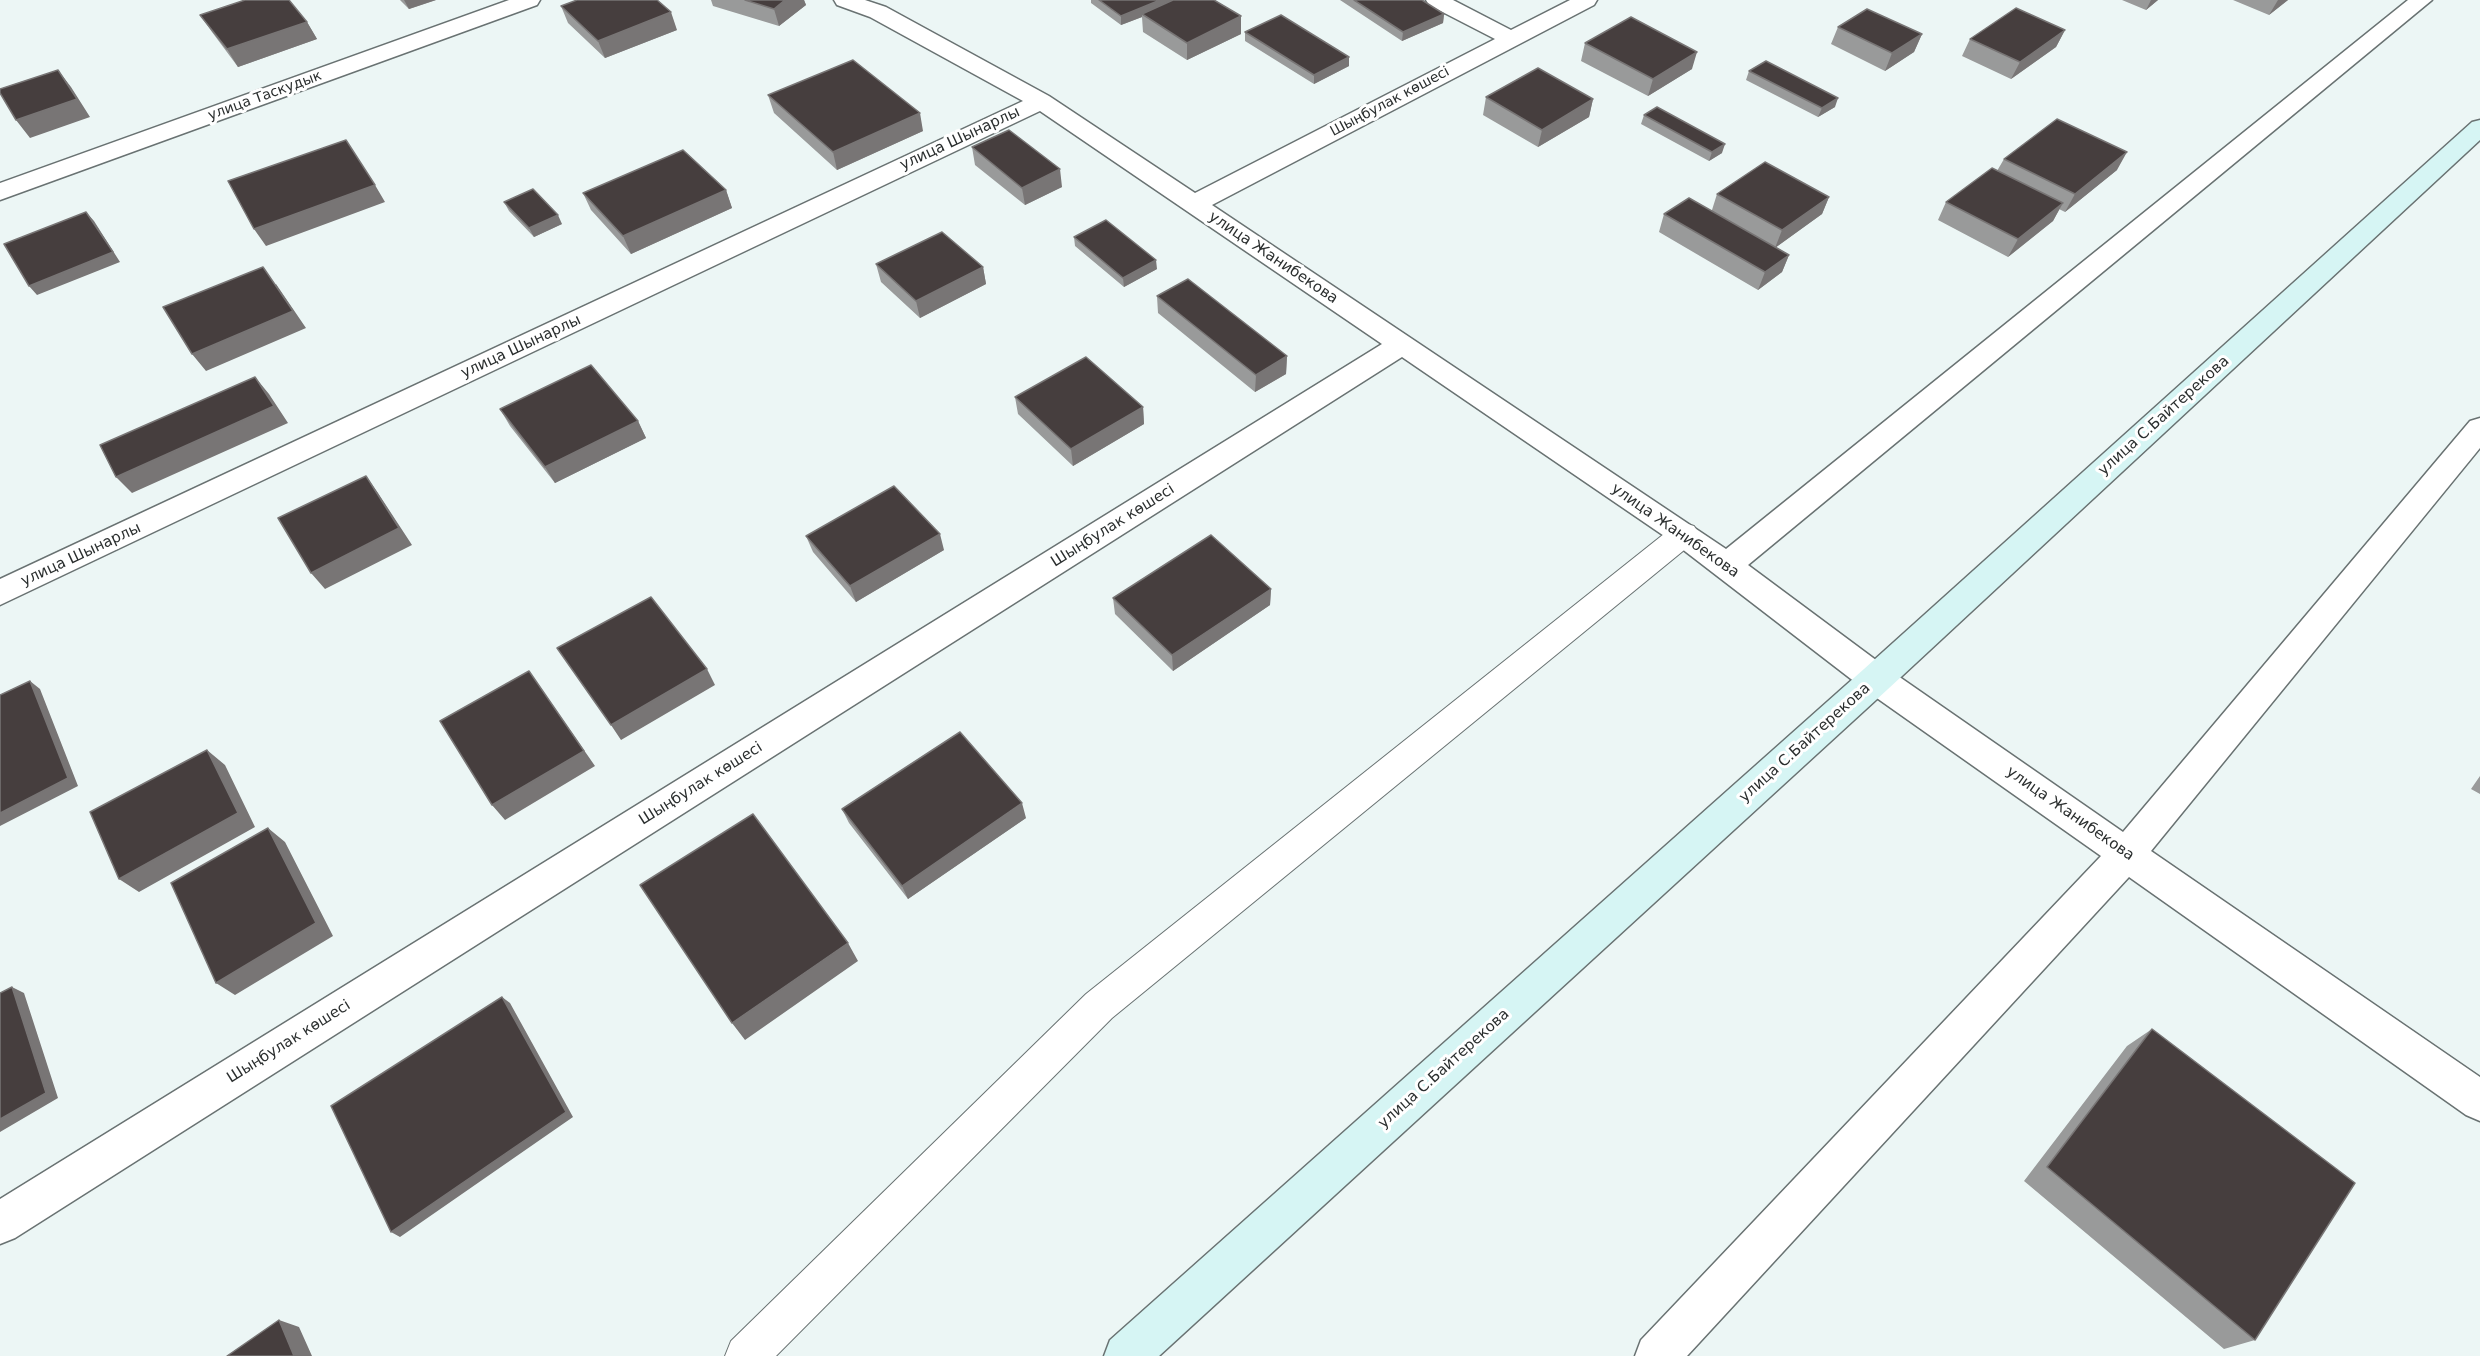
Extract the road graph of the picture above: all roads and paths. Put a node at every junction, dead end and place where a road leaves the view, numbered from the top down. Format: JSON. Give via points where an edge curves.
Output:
{"nodes":[{"id":1,"x":529,"y":0,"type":"edge"},
{"id":2,"x":845,"y":0,"type":"edge"},
{"id":3,"x":1437,"y":0,"type":"edge"},
{"id":4,"x":1586,"y":0,"type":"edge"},
{"id":5,"x":2421,"y":0,"type":"edge"},
{"id":6,"x":1512,"y":39,"type":"junction"},
{"id":7,"x":1041,"y":101,"type":"junction"},
{"id":8,"x":2480,"y":127,"type":"edge"},
{"id":9,"x":0,"y":192,"type":"edge"},
{"id":10,"x":1194,"y":204,"type":"junction"},
{"id":11,"x":1401,"y":345,"type":"junction"},
{"id":12,"x":2480,"y":429,"type":"edge"},
{"id":13,"x":1684,"y":534,"type":"junction"},
{"id":14,"x":1726,"y":566,"type":"junction"},
{"id":15,"x":0,"y":593,"type":"edge"},
{"id":16,"x":1876,"y":679,"type":"junction"},
{"id":17,"x":2127,"y":854,"type":"junction"},
{"id":18,"x":2480,"y":1101,"type":"edge"},
{"id":19,"x":0,"y":1222,"type":"edge"},
{"id":20,"x":746,"y":1356,"type":"edge"},
{"id":21,"x":1126,"y":1356,"type":"edge"},
{"id":22,"x":1657,"y":1356,"type":"edge"}],
"edges":[{"from":1,"to":9,"type":"street","name":"улица Таскудык"},
{"from":2,"to":7,"type":"street","name":"улица Жанибекова","via":[[878,12]]},
{"from":3,"to":6,"type":"street"},
{"from":4,"to":6,"type":"street","name":"Шыңбулак көшесі"},
{"from":5,"to":14,"type":"street"},
{"from":6,"to":10,"type":"street","name":"Шыңбулак көшесі"},
{"from":7,"to":10,"type":"street","name":"улица Жанибекова"},
{"from":7,"to":15,"type":"street","name":"улица Шынарлы"},
{"from":8,"to":16,"type":"main road","name":"улица С.Байтерекова"},
{"from":10,"to":11,"type":"street","name":"улица Жанибекова"},
{"from":11,"to":13,"type":"street","name":"улица Жанибекова"},
{"from":11,"to":19,"type":"street","name":"Шыңбулак көшесі"},
{"from":12,"to":17,"type":"street"},
{"from":13,"to":14,"type":"street","name":"улица Жанибекова"},
{"from":13,"to":20,"type":"lane","via":[[1099,1006]]},
{"from":14,"to":16,"type":"street","name":"улица Жанибекова"},
{"from":16,"to":17,"type":"street","name":"улица Жанибекова"},
{"from":16,"to":21,"type":"main road","name":"улица С.Байтерекова"},
{"from":17,"to":18,"type":"street","name":"улица Жанибекова"},
{"from":17,"to":22,"type":"street"}]}
